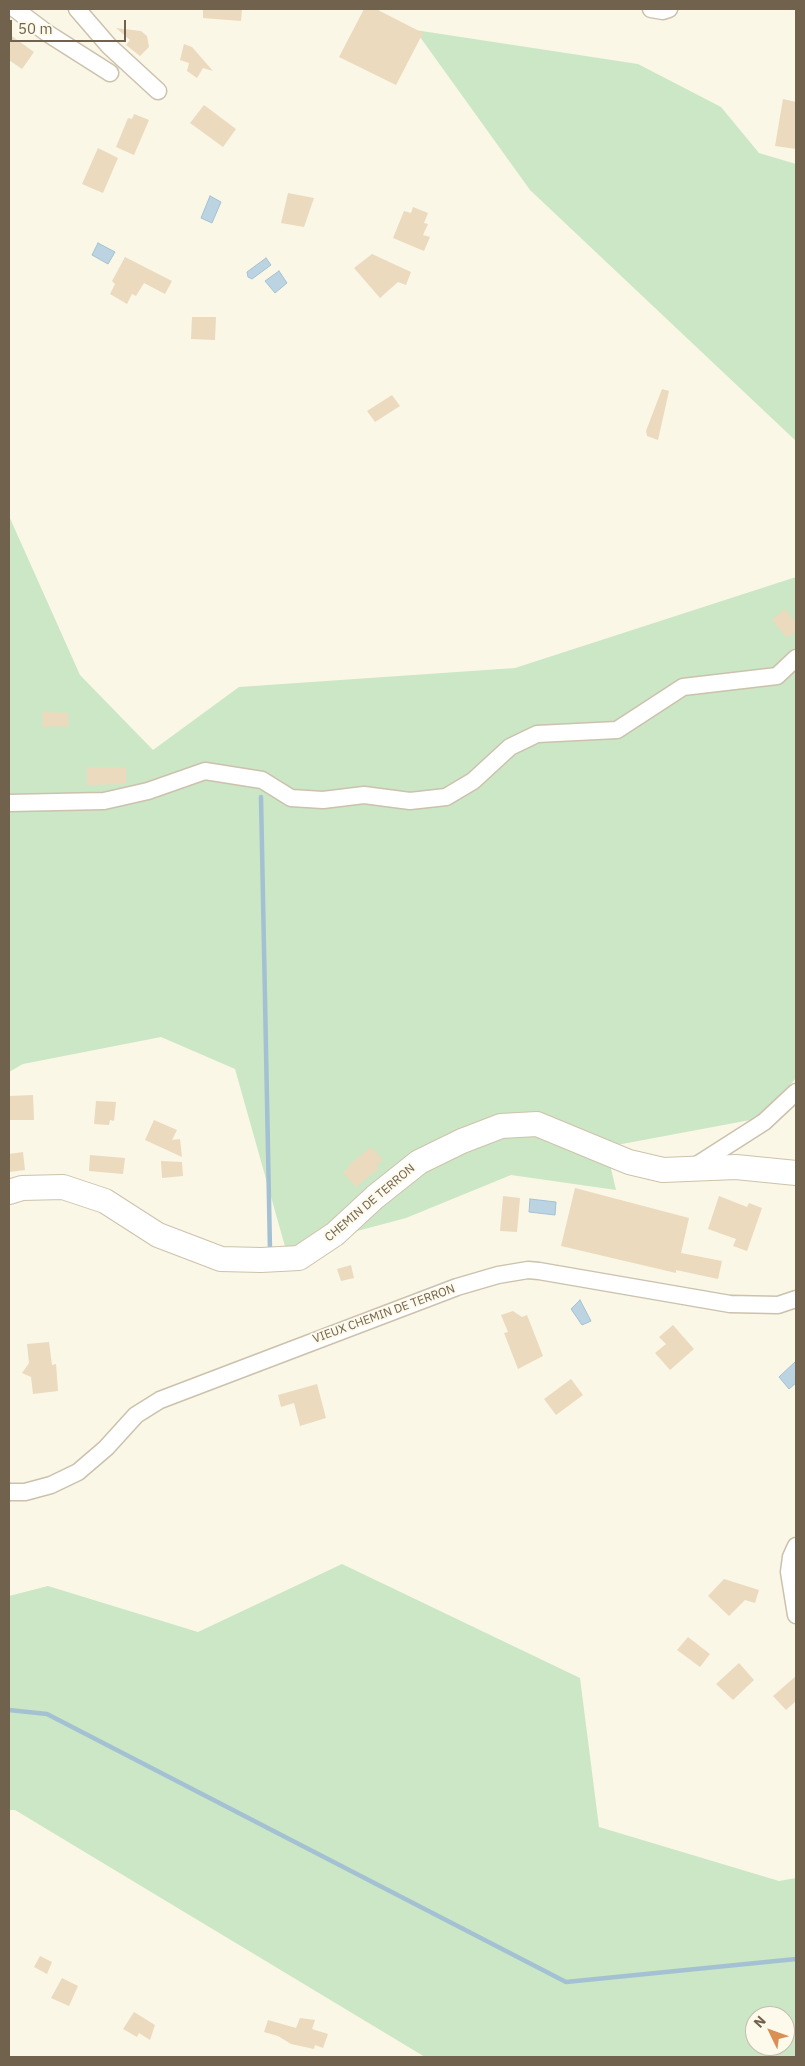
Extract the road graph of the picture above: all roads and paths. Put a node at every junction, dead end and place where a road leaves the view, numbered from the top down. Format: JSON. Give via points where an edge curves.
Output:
{"nodes":[{"id":1,"x":15,"y":9,"type":"edge"},
{"id":2,"x":77,"y":9,"type":"edge"},
{"id":3,"x":651,"y":9,"type":"edge"},
{"id":4,"x":669,"y":9,"type":"edge"},
{"id":5,"x":110,"y":73,"type":"dead end"},
{"id":6,"x":158,"y":91,"type":"dead end"},
{"id":7,"x":796,"y":658,"type":"edge"},
{"id":8,"x":9,"y":803,"type":"edge"},
{"id":9,"x":796,"y":1092,"type":"edge"},
{"id":10,"x":692,"y":1168,"type":"junction"},
{"id":11,"x":796,"y":1173,"type":"edge"},
{"id":12,"x":9,"y":1192,"type":"edge"},
{"id":13,"x":796,"y":1300,"type":"edge"},
{"id":14,"x":9,"y":1492,"type":"edge"},
{"id":15,"x":796,"y":1546,"type":"edge"},
{"id":16,"x":796,"y":1615,"type":"edge"}],
"edges":[{"from":1,"to":5,"type":"street"},
{"from":2,"to":6,"type":"street","via":[[109,46]]},
{"from":3,"to":4,"type":"street"},
{"from":7,"to":8,"type":"street","via":[[777,676],[683,687],[617,730],[537,734],[510,747],[474,781],[446,797],[410,801],[364,795],[323,800],[291,798],[262,780],[205,772],[148,791],[104,801]]},
{"from":9,"to":10,"type":"street","via":[[764,1122]]},
{"from":10,"to":11,"type":"street","name":"CHEMIN DE TERRON","via":[[736,1167]]},
{"from":10,"to":12,"type":"street","name":"CHEMIN DE TERRON","via":[[663,1170],[629,1162],[537,1124],[501,1126],[419,1162],[375,1196],[335,1234],[299,1258],[261,1260],[221,1259],[158,1235],[105,1201],[63,1187],[22,1188]]},
{"from":13,"to":14,"type":"street","name":"VIEUX CHEMIN DE TERRON","via":[[778,1304],[730,1304],[539,1271],[498,1275],[457,1286],[160,1400],[136,1415],[106,1448],[78,1472],[51,1485],[25,1492]]},
{"from":15,"to":16,"type":"street","via":[[789,1572]]}]}
